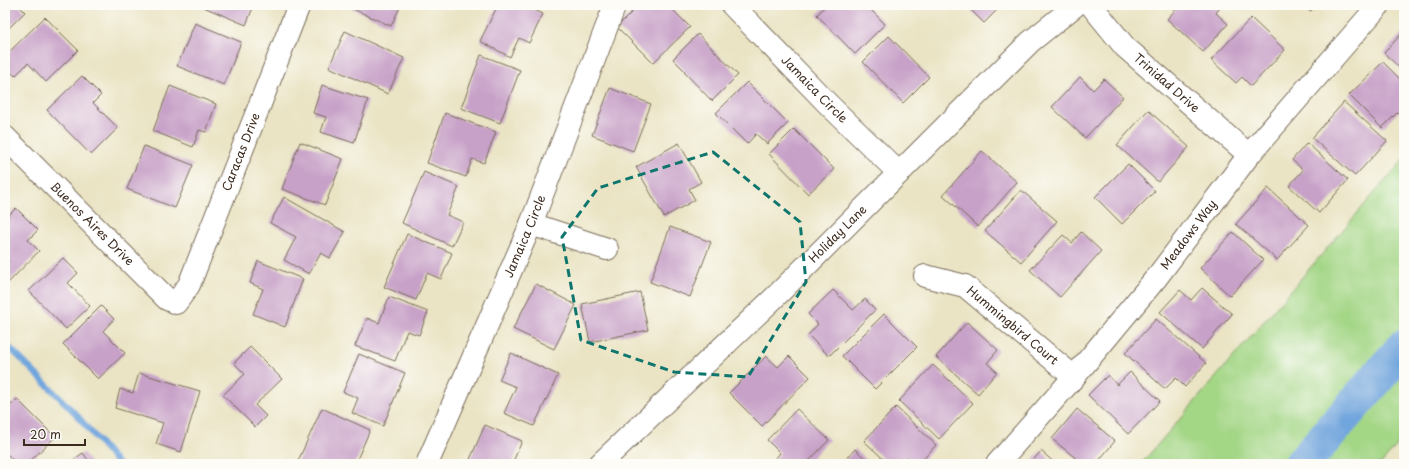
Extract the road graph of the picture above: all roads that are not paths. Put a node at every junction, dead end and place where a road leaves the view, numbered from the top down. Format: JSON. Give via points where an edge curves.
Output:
{"nodes":[{"id":1,"x":298,"y":5,"type":"edge"},
{"id":2,"x":614,"y":5,"type":"edge"},
{"id":3,"x":732,"y":5,"type":"edge"},
{"id":4,"x":1076,"y":5,"type":"edge"},
{"id":5,"x":1091,"y":5,"type":"edge"},
{"id":6,"x":1379,"y":5,"type":"edge"},
{"id":7,"x":5,"y":137,"type":"edge"},
{"id":8,"x":1249,"y":155,"type":"junction"},
{"id":9,"x":899,"y":173,"type":"junction"},
{"id":10,"x":531,"y":224,"type":"junction"},
{"id":11,"x":607,"y":250,"type":"dead end"},
{"id":12,"x":925,"y":276,"type":"dead end"},
{"id":13,"x":181,"y":297,"type":"joint"},
{"id":14,"x":1074,"y":377,"type":"junction"},
{"id":15,"x":427,"y":464,"type":"edge"},
{"id":16,"x":600,"y":464,"type":"edge"},
{"id":17,"x":998,"y":464,"type":"edge"}],
"edges":[{"from":1,"to":13,"type":"street","name":"Caracas Drive","via":[[189,285]]},
{"from":2,"to":10,"type":"street","name":"Jamaica Circle"},
{"from":3,"to":9,"type":"street","name":"Jamaica Circle"},
{"from":4,"to":9,"type":"street","name":"Holiday Lane","via":[[1030,42]]},
{"from":5,"to":8,"type":"street","name":"Trinidad Drive","via":[[1125,47]]},
{"from":6,"to":8,"type":"street","name":"Meadows Way"},
{"from":7,"to":13,"type":"street","name":"Buenos Aires Drive","via":[[167,300],[176,303]]},
{"from":8,"to":14,"type":"street","name":"Meadows Way","via":[[1157,276]]},
{"from":9,"to":16,"type":"street","name":"Holiday Lane","via":[[774,298]]},
{"from":10,"to":11,"type":"street"},
{"from":10,"to":15,"type":"street","name":"Jamaica Circle"},
{"from":12,"to":14,"type":"street","name":"Hummingbird Court","via":[[965,286]]},
{"from":14,"to":17,"type":"street","name":"Meadows Way"}]}
